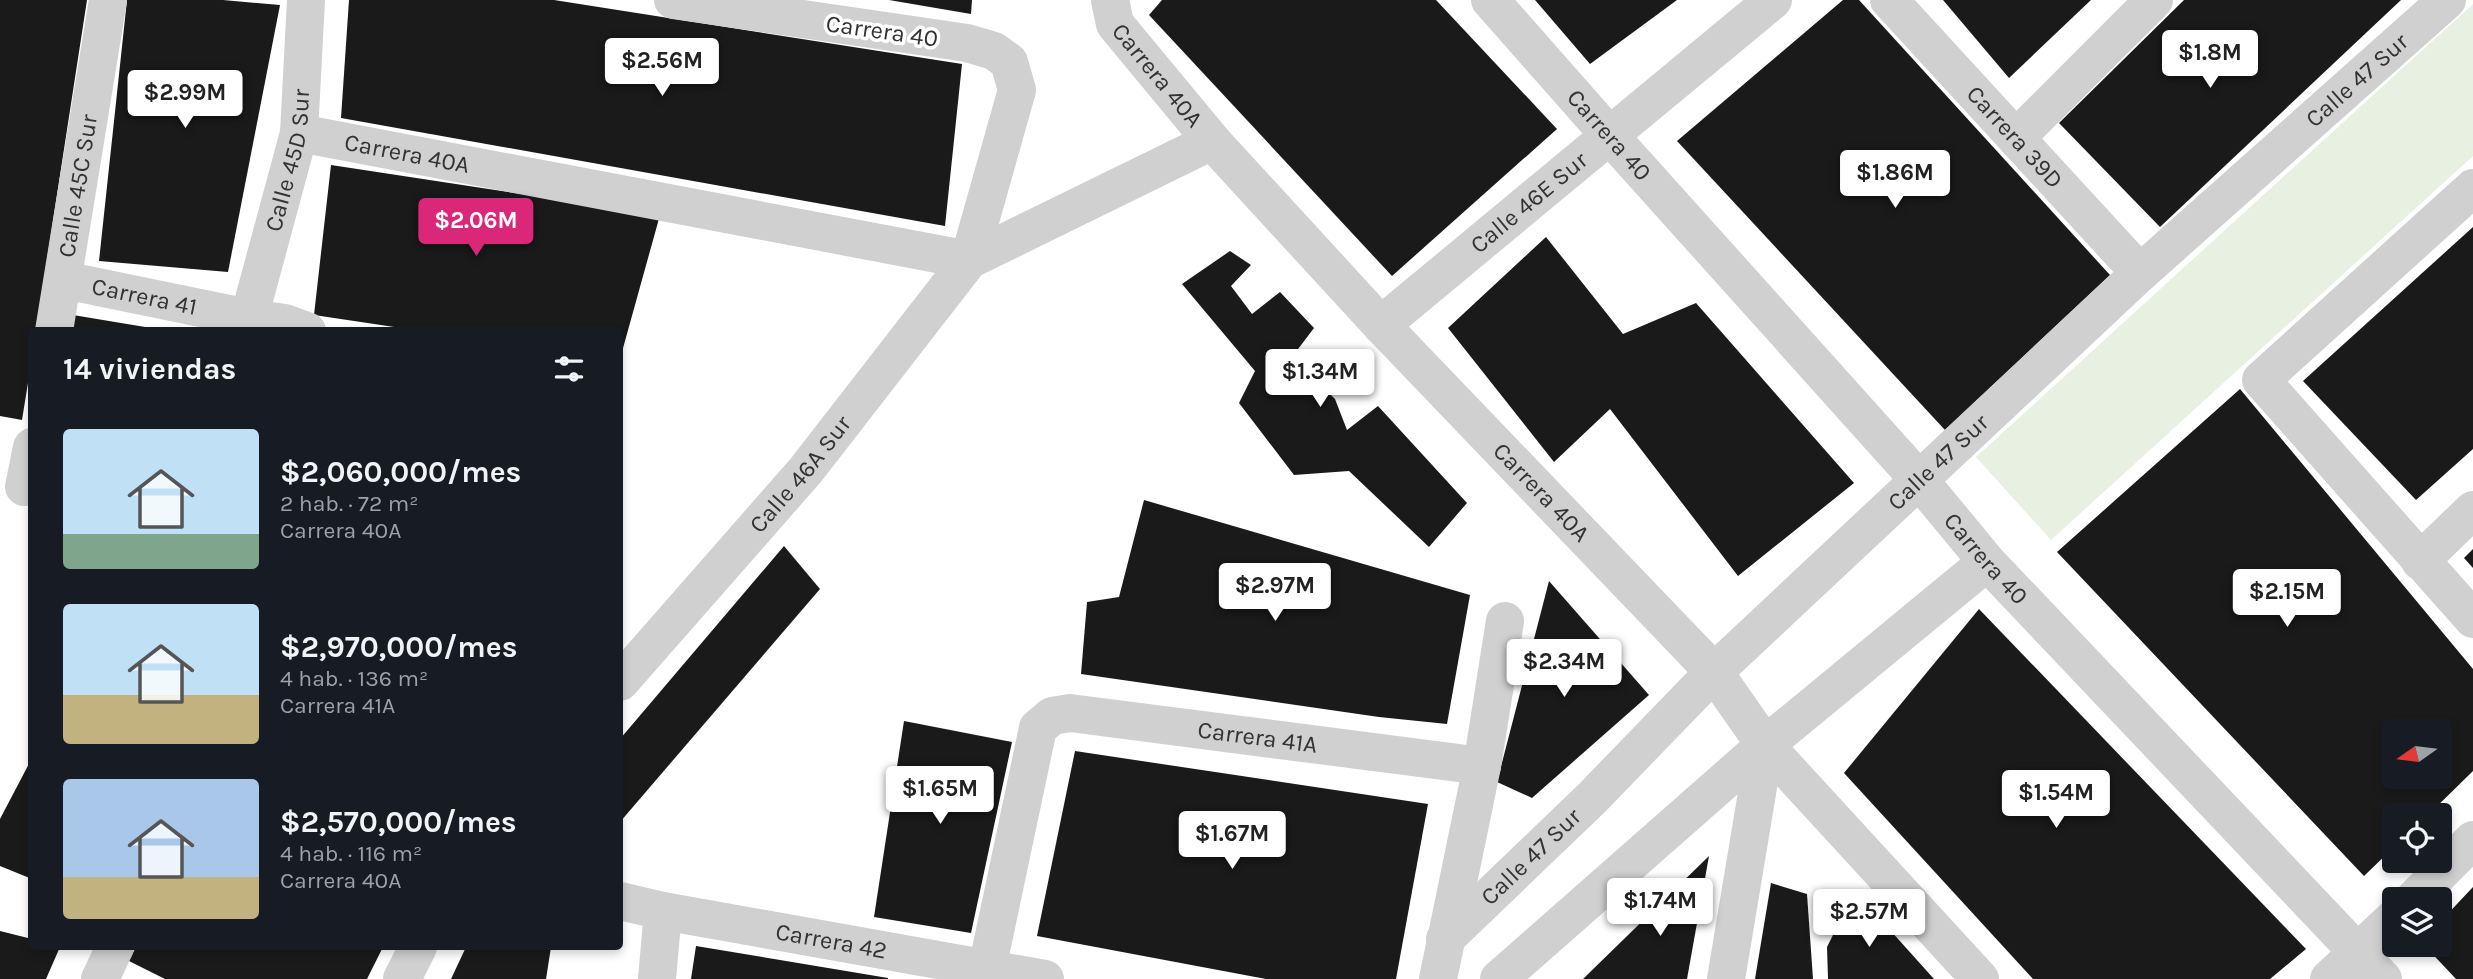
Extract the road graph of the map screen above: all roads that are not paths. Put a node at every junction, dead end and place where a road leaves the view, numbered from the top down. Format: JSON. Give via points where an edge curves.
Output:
{"nodes":[{"id":1,"x":108,"y":0,"type":"edge"},
{"id":2,"x":306,"y":0,"type":"edge"},
{"id":3,"x":673,"y":0,"type":"edge"},
{"id":4,"x":1109,"y":0,"type":"edge"},
{"id":5,"x":1490,"y":0,"type":"edge"},
{"id":6,"x":1773,"y":0,"type":"edge"},
{"id":7,"x":1889,"y":0,"type":"edge"},
{"id":8,"x":2154,"y":0,"type":"edge"},
{"id":9,"x":2447,"y":0,"type":"edge"},
{"id":10,"x":967,"y":43,"type":"joint"},
{"id":11,"x":299,"y":133,"type":"junction"},
{"id":12,"x":1609,"y":136,"type":"junction"},
{"id":13,"x":2016,"y":138,"type":"junction"},
{"id":14,"x":1212,"y":141,"type":"junction"},
{"id":15,"x":2473,"y":188,"type":"edge"},
{"id":16,"x":969,"y":260,"type":"junction"},
{"id":17,"x":2140,"y":273,"type":"junction"},
{"id":18,"x":64,"y":280,"type":"junction"},
{"id":19,"x":249,"y":318,"type":"junction"},
{"id":20,"x":1381,"y":325,"type":"junction"},
{"id":21,"x":55,"y":327,"type":"edge"},
{"id":22,"x":296,"y":327,"type":"edge"},
{"id":23,"x":28,"y":459,"type":"edge"},
{"id":24,"x":1920,"y":481,"type":"junction"},
{"id":25,"x":18,"y":488,"type":"edge"},
{"id":26,"x":2473,"y":510,"type":"edge"},
{"id":27,"x":2420,"y":561,"type":"junction"},
{"id":28,"x":1987,"y":562,"type":"junction"},
{"id":29,"x":2473,"y":619,"type":"edge"},
{"id":30,"x":1505,"y":621,"type":"dead end"},
{"id":31,"x":1714,"y":672,"type":"junction"},
{"id":32,"x":623,"y":679,"type":"edge"},
{"id":33,"x":1765,"y":745,"type":"junction"},
{"id":34,"x":1482,"y":766,"type":"junction"},
{"id":35,"x":2473,"y":840,"type":"edge"},
{"id":36,"x":2426,"y":887,"type":"edge"},
{"id":37,"x":623,"y":902,"type":"edge"},
{"id":38,"x":663,"y":911,"type":"junction"},
{"id":39,"x":1445,"y":939,"type":"junction"},
{"id":40,"x":2382,"y":943,"type":"edge"},
{"id":41,"x":114,"y":950,"type":"edge"},
{"id":42,"x":416,"y":950,"type":"edge"},
{"id":43,"x":2371,"y":966,"type":"edge"},
{"id":44,"x":987,"y":969,"type":"junction"},
{"id":45,"x":100,"y":979,"type":"edge"},
{"id":46,"x":402,"y":979,"type":"edge"},
{"id":47,"x":657,"y":979,"type":"edge"},
{"id":48,"x":1045,"y":979,"type":"edge"},
{"id":49,"x":1438,"y":979,"type":"edge"},
{"id":50,"x":1499,"y":979,"type":"edge"},
{"id":51,"x":1726,"y":979,"type":"edge"},
{"id":52,"x":1980,"y":979,"type":"edge"},
{"id":53,"x":2329,"y":979,"type":"edge"}],
"edges":[{"from":1,"to":18,"type":"street","name":"Calle 45C Sur"},
{"from":2,"to":11,"type":"street","name":"Calle 45D Sur"},
{"from":3,"to":10,"type":"street","name":"Carrera 40"},
{"from":4,"to":14,"type":"street","name":"Carrera 40A","via":[[1115,24]]},
{"from":5,"to":12,"type":"street","name":"Carrera 40"},
{"from":6,"to":12,"type":"street","name":"Calle 46E Sur"},
{"from":7,"to":13,"type":"street","name":"Carrera 39D"},
{"from":8,"to":13,"type":"street"},
{"from":9,"to":17,"type":"street","name":"Calle 47 Sur"},
{"from":10,"to":16,"type":"street","name":"Calle 46A Sur","via":[[994,51],[1009,62],[1017,90]]},
{"from":11,"to":16,"type":"street","name":"Carrera 40A"},
{"from":11,"to":19,"type":"street","name":"Calle 45D Sur"},
{"from":12,"to":20,"type":"street","name":"Calle 46E Sur"},
{"from":12,"to":24,"type":"street","name":"Carrera 40"},
{"from":13,"to":17,"type":"street","name":"Carrera 39D"},
{"from":14,"to":16,"type":"street","name":"Calle 46A Sur"},
{"from":14,"to":20,"type":"street","name":"Carrera 40A"},
{"from":15,"to":27,"type":"street","via":[[2261,380]]},
{"from":16,"to":32,"type":"street","name":"Calle 46A Sur","via":[[806,470]]},
{"from":17,"to":24,"type":"street","name":"Calle 47 Sur"},
{"from":18,"to":19,"type":"street","name":"Carrera 41"},
{"from":18,"to":21,"type":"street","name":"Calle 45C Sur"},
{"from":19,"to":22,"type":"street","name":"Carrera 41"},
{"from":20,"to":31,"type":"street","name":"Carrera 40A"},
{"from":23,"to":25,"type":"street"},
{"from":24,"to":28,"type":"street","name":"Carrera 40"},
{"from":24,"to":31,"type":"street","name":"Calle 47 Sur"},
{"from":26,"to":27,"type":"street"},
{"from":27,"to":29,"type":"street"},
{"from":28,"to":33,"type":"street"},
{"from":28,"to":43,"type":"street","name":"Carrera 40"},
{"from":30,"to":34,"type":"street","name":"Calle 47 Sur"},
{"from":31,"to":33,"type":"street","name":"Carrera 40A"},
{"from":31,"to":39,"type":"street","name":"Calle 47 Sur"},
{"from":33,"to":50,"type":"street"},
{"from":33,"to":51,"type":"street"},
{"from":33,"to":52,"type":"street","name":"Carrera 40A"},
{"from":34,"to":39,"type":"street","name":"Calle 47 Sur"},
{"from":34,"to":44,"type":"street","name":"Carrera 41A","via":[[1070,713],[1052,716],[1038,728]]},
{"from":35,"to":36,"type":"street"},
{"from":37,"to":38,"type":"street","name":"Carrera 42"},
{"from":38,"to":44,"type":"street","name":"Carrera 42"},
{"from":38,"to":47,"type":"street"},
{"from":39,"to":49,"type":"street","name":"Calle 47 Sur"},
{"from":40,"to":43,"type":"street"},
{"from":41,"to":45,"type":"street"},
{"from":42,"to":46,"type":"street"},
{"from":43,"to":53,"type":"street"},
{"from":44,"to":48,"type":"street","name":"Carrera 42"}]}
